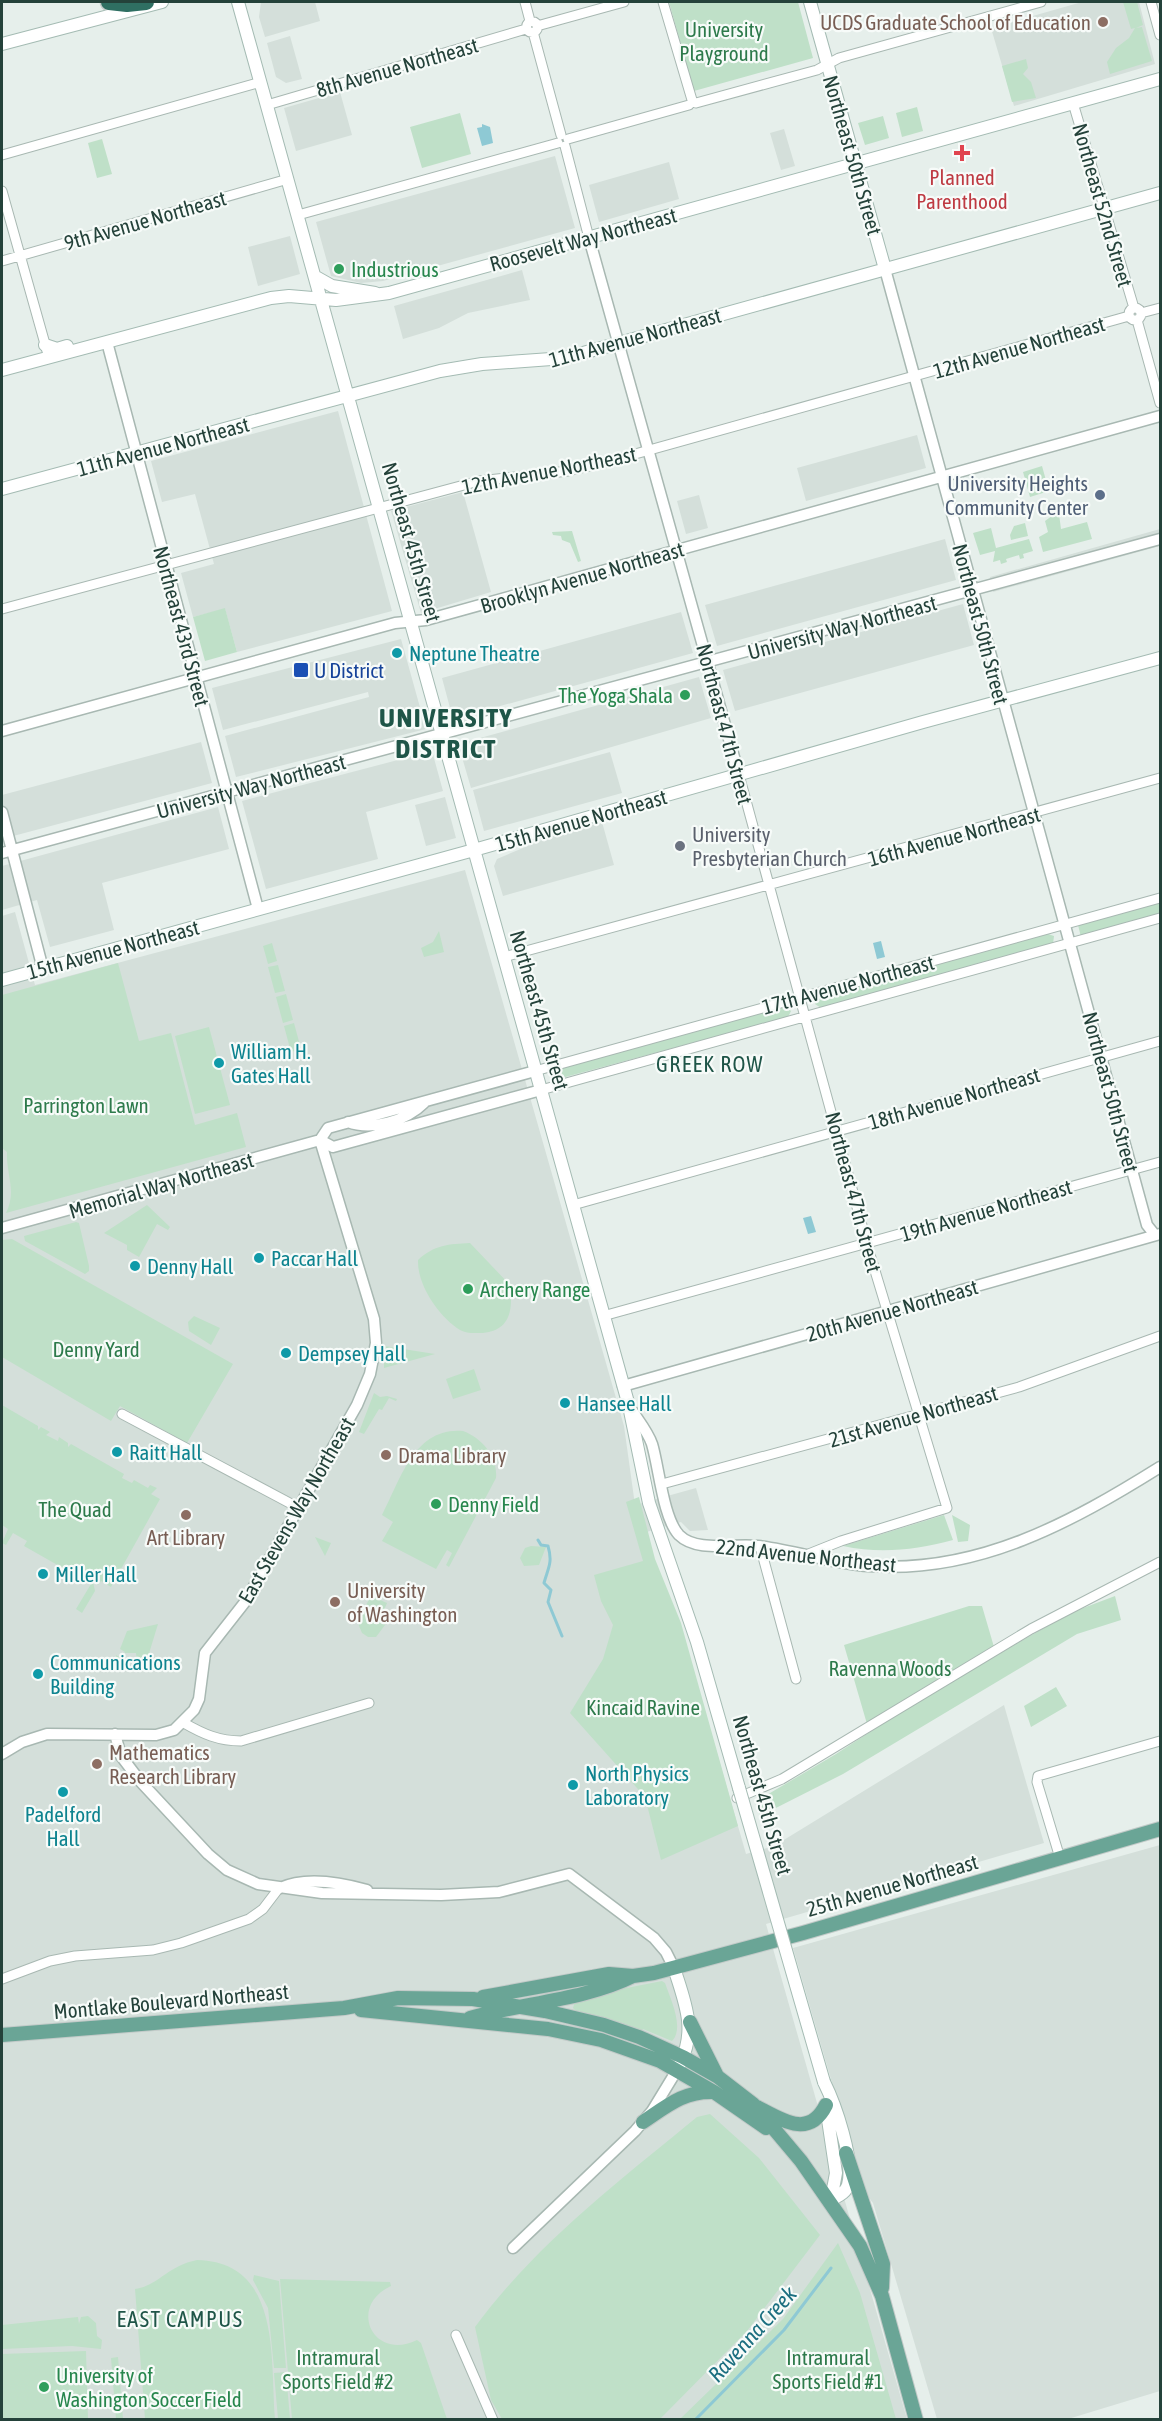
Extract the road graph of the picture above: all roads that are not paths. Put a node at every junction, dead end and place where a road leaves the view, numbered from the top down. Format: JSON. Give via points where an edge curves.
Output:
{"nodes":[{"id":1,"x":110,"y":2,"type":"edge"},
{"id":2,"x":146,"y":2,"type":"edge"},
{"id":3,"x":162,"y":2,"type":"edge"},
{"id":4,"x":238,"y":2,"type":"edge"},
{"id":5,"x":525,"y":2,"type":"edge"},
{"id":6,"x":624,"y":2,"type":"edge"},
{"id":7,"x":663,"y":2,"type":"edge"},
{"id":8,"x":810,"y":2,"type":"edge"},
{"id":9,"x":1041,"y":2,"type":"edge"},
{"id":10,"x":1151,"y":2,"type":"edge"},
{"id":11,"x":69,"y":24,"type":"junction"},
{"id":12,"x":532,"y":27,"type":"junction"},
{"id":13,"x":1161,"y":35,"type":"edge"},
{"id":14,"x":2,"y":44,"type":"edge"},
{"id":15,"x":827,"y":64,"type":"junction"},
{"id":16,"x":1161,"y":79,"type":"edge"},
{"id":17,"x":261,"y":82,"type":"junction"},
{"id":18,"x":1073,"y":102,"type":"junction"},
{"id":19,"x":692,"y":103,"type":"junction"},
{"id":20,"x":267,"y":105,"type":"junction"},
{"id":21,"x":563,"y":141,"type":"junction"},
{"id":22,"x":2,"y":155,"type":"edge"},
{"id":23,"x":854,"y":164,"type":"junction"},
{"id":24,"x":288,"y":179,"type":"junction"},
{"id":25,"x":2,"y":192,"type":"edge"},
{"id":26,"x":1161,"y":193,"type":"edge"},
{"id":27,"x":1104,"y":209,"type":"junction"},
{"id":28,"x":298,"y":215,"type":"junction"},
{"id":29,"x":589,"y":238,"type":"junction"},
{"id":30,"x":19,"y":256,"type":"junction"},
{"id":31,"x":2,"y":261,"type":"edge"},
{"id":32,"x":885,"y":269,"type":"junction"},
{"id":33,"x":316,"y":277,"type":"junction"},
{"id":34,"x":382,"y":294,"type":"junction"},
{"id":35,"x":322,"y":300,"type":"junction"},
{"id":36,"x":1161,"y":308,"type":"edge"},
{"id":37,"x":1135,"y":314,"type":"junction"},
{"id":38,"x":107,"y":342,"type":"junction"},
{"id":39,"x":619,"y":343,"type":"junction"},
{"id":40,"x":47,"y":351,"type":"junction"},
{"id":41,"x":2,"y":370,"type":"edge"},
{"id":42,"x":913,"y":377,"type":"junction"},
{"id":43,"x":349,"y":396,"type":"junction"},
{"id":44,"x":1161,"y":403,"type":"edge"},
{"id":45,"x":1161,"y":416,"type":"edge"},
{"id":46,"x":649,"y":450,"type":"junction"},
{"id":47,"x":136,"y":453,"type":"junction"},
{"id":48,"x":940,"y":477,"type":"junction"},
{"id":49,"x":2,"y":489,"type":"edge"},
{"id":50,"x":380,"y":508,"type":"junction"},
{"id":51,"x":1161,"y":539,"type":"edge"},
{"id":52,"x":677,"y":550,"type":"junction"},
{"id":53,"x":166,"y":564,"type":"junction"},
{"id":54,"x":972,"y":592,"type":"junction"},
{"id":55,"x":2,"y":609,"type":"edge"},
{"id":56,"x":412,"y":622,"type":"junction"},
{"id":57,"x":1161,"y":658,"type":"edge"},
{"id":58,"x":708,"y":663,"type":"junction"},
{"id":59,"x":195,"y":678,"type":"junction"},
{"id":60,"x":1002,"y":700,"type":"junction"},
{"id":61,"x":2,"y":731,"type":"edge"},
{"id":62,"x":443,"y":734,"type":"junction"},
{"id":63,"x":739,"y":775,"type":"junction"},
{"id":64,"x":1161,"y":778,"type":"edge"},
{"id":65,"x":227,"y":793,"type":"junction"},
{"id":66,"x":2,"y":812,"type":"edge"},
{"id":67,"x":1034,"y":814,"type":"junction"},
{"id":68,"x":474,"y":850,"type":"junction"},
{"id":69,"x":7,"y":852,"type":"edge"},
{"id":70,"x":770,"y":885,"type":"junction"},
{"id":71,"x":1161,"y":898,"type":"edge"},
{"id":72,"x":258,"y":909,"type":"junction"},
{"id":73,"x":1161,"y":918,"type":"edge"},
{"id":74,"x":1065,"y":924,"type":"junction"},
{"id":75,"x":1070,"y":943,"type":"junction"},
{"id":76,"x":504,"y":957,"type":"junction"},
{"id":77,"x":43,"y":969,"type":"junction"},
{"id":78,"x":2,"y":980,"type":"edge"},
{"id":79,"x":800,"y":998,"type":"junction"},
{"id":80,"x":806,"y":1017,"type":"junction"},
{"id":81,"x":1161,"y":1041,"type":"edge"},
{"id":82,"x":1102,"y":1057,"type":"junction"},
{"id":83,"x":535,"y":1071,"type":"junction"},
{"id":84,"x":469,"y":1089,"type":"junction"},
{"id":85,"x":541,"y":1090,"type":"junction"},
{"id":86,"x":474,"y":1108,"type":"junction"},
{"id":87,"x":837,"y":1131,"type":"junction"},
{"id":88,"x":320,"y":1140,"type":"junction"},
{"id":89,"x":1161,"y":1162,"type":"edge"},
{"id":90,"x":1132,"y":1170,"type":"junction"},
{"id":91,"x":573,"y":1205,"type":"junction"},
{"id":92,"x":2,"y":1228,"type":"edge"},
{"id":93,"x":1159,"y":1237,"type":"edge"},
{"id":94,"x":867,"y":1243,"type":"junction"},
{"id":95,"x":887,"y":1312,"type":"junction"},
{"id":96,"x":603,"y":1316,"type":"junction"},
{"id":97,"x":1161,"y":1336,"type":"edge"},
{"id":98,"x":623,"y":1386,"type":"junction"},
{"id":99,"x":629,"y":1406,"type":"junction"},
{"id":100,"x":122,"y":1414,"type":"dead end"},
{"id":101,"x":919,"y":1414,"type":"junction"},
{"id":102,"x":1161,"y":1467,"type":"edge"},
{"id":103,"x":662,"y":1484,"type":"junction"},
{"id":104,"x":299,"y":1508,"type":"junction"},
{"id":105,"x":683,"y":1538,"type":"joint"},
{"id":106,"x":760,"y":1546,"type":"junction"},
{"id":107,"x":806,"y":1555,"type":"junction"},
{"id":108,"x":1161,"y":1562,"type":"edge"},
{"id":109,"x":796,"y":1679,"type":"dead end"},
{"id":110,"x":369,"y":1703,"type":"dead end"},
{"id":111,"x":184,"y":1723,"type":"junction"},
{"id":112,"x":116,"y":1734,"type":"junction"},
{"id":113,"x":1161,"y":1741,"type":"edge"},
{"id":114,"x":2,"y":1754,"type":"edge"},
{"id":115,"x":737,"y":1798,"type":"dead end"},
{"id":116,"x":1161,"y":1829,"type":"edge"},
{"id":117,"x":1060,"y":1858,"type":"junction"},
{"id":118,"x":279,"y":1888,"type":"junction"},
{"id":119,"x":674,"y":1968,"type":"junction"},
{"id":120,"x":633,"y":1976,"type":"junction"},
{"id":121,"x":2,"y":1979,"type":"edge"},
{"id":122,"x":576,"y":1994,"type":"junction"},
{"id":123,"x":473,"y":1999,"type":"junction"},
{"id":124,"x":512,"y":2006,"type":"junction"},
{"id":125,"x":344,"y":2008,"type":"junction"},
{"id":126,"x":581,"y":2019,"type":"junction"},
{"id":127,"x":462,"y":2020,"type":"junction"},
{"id":128,"x":690,"y":2022,"type":"junction"},
{"id":129,"x":3,"y":2036,"type":"edge"},
{"id":130,"x":683,"y":2057,"type":"junction"},
{"id":131,"x":677,"y":2070,"type":"junction"},
{"id":132,"x":718,"y":2077,"type":"junction"},
{"id":133,"x":824,"y":2082,"type":"junction"},
{"id":134,"x":714,"y":2092,"type":"junction"},
{"id":135,"x":753,"y":2104,"type":"junction"},
{"id":136,"x":826,"y":2105,"type":"junction"},
{"id":137,"x":643,"y":2122,"type":"junction"},
{"id":138,"x":777,"y":2135,"type":"junction"},
{"id":139,"x":841,"y":2154,"type":"junction"},
{"id":140,"x":831,"y":2200,"type":"junction"},
{"id":141,"x":513,"y":2247,"type":"dead end"},
{"id":142,"x":882,"y":2296,"type":"junction"},
{"id":143,"x":456,"y":2335,"type":"dead end"},
{"id":144,"x":493,"y":2420,"type":"edge"},
{"id":145,"x":916,"y":2420,"type":"edge"}],
"edges":[{"from":1,"to":2,"type":"highway"},
{"from":1,"to":11,"type":"main road"},
{"from":3,"to":11,"type":"main road"},
{"from":4,"to":17,"type":"main road","name":"Northeast 45th Street"},
{"from":5,"to":12,"type":"street","name":"Northeast 47th Street"},
{"from":6,"to":12,"type":"street","name":"8th Avenue Northeast"},
{"from":7,"to":19,"type":"street"},
{"from":8,"to":15,"type":"main road","name":"Northeast 50th Street"},
{"from":9,"to":15,"type":"street","via":[[839,57]]},
{"from":10,"to":13,"type":"street"},
{"from":11,"to":14,"type":"main road"},
{"from":12,"to":20,"type":"street","name":"8th Avenue Northeast"},
{"from":12,"to":21,"type":"street","name":"Northeast 47th Street"},
{"from":15,"to":19,"type":"street","via":[[818,70]]},
{"from":15,"to":23,"type":"main road","name":"Northeast 50th Street"},
{"from":16,"to":18,"type":"main road","name":"Roosevelt Way Northeast"},
{"from":17,"to":20,"type":"main road","name":"Northeast 45th Street"},
{"from":17,"to":22,"type":"street"},
{"from":18,"to":23,"type":"main road","name":"Roosevelt Way Northeast"},
{"from":18,"to":27,"type":"street","name":"Northeast 52nd Street"},
{"from":19,"to":21,"type":"street"},
{"from":20,"to":24,"type":"main road","name":"Northeast 45th Street"},
{"from":21,"to":28,"type":"street"},
{"from":21,"to":29,"type":"street","name":"Northeast 47th Street"},
{"from":23,"to":29,"type":"main road","name":"Roosevelt Way Northeast"},
{"from":23,"to":32,"type":"main road","name":"Northeast 50th Street"},
{"from":24,"to":28,"type":"main road","name":"Northeast 45th Street"},
{"from":24,"to":30,"type":"street","name":"9th Avenue Northeast"},
{"from":25,"to":30,"type":"street"},
{"from":26,"to":27,"type":"main road","name":"11th Avenue Northeast"},
{"from":27,"to":32,"type":"main road","name":"11th Avenue Northeast"},
{"from":27,"to":37,"type":"street","name":"Northeast 52nd Street"},
{"from":28,"to":33,"type":"main road","name":"Northeast 45th Street"},
{"from":29,"to":34,"type":"main road","name":"Roosevelt Way Northeast"},
{"from":29,"to":39,"type":"street","name":"Northeast 47th Street"},
{"from":30,"to":31,"type":"street","name":"9th Avenue Northeast"},
{"from":30,"to":40,"type":"street"},
{"from":32,"to":39,"type":"main road","name":"11th Avenue Northeast"},
{"from":32,"to":42,"type":"street","name":"Northeast 50th Street"},
{"from":33,"to":34,"type":"main road","via":[[332,286]]},
{"from":33,"to":35,"type":"main road","name":"Northeast 45th Street"},
{"from":34,"to":35,"type":"main road","name":"Roosevelt Way Northeast"},
{"from":35,"to":38,"type":"main road","name":"Roosevelt Way Northeast","via":[[271,298]]},
{"from":35,"to":43,"type":"main road","name":"Northeast 45th Street"},
{"from":36,"to":37,"type":"street","name":"12th Avenue Northeast"},
{"from":37,"to":42,"type":"street","name":"12th Avenue Northeast"},
{"from":37,"to":44,"type":"street","name":"Northeast 52nd Street"},
{"from":38,"to":40,"type":"main road","name":"Roosevelt Way Northeast"},
{"from":38,"to":47,"type":"street","name":"Northeast 43rd Street"},
{"from":39,"to":43,"type":"main road","name":"11th Avenue Northeast","via":[[556,359],[453,368]]},
{"from":39,"to":46,"type":"street","name":"Northeast 47th Street"},
{"from":40,"to":41,"type":"main road"},
{"from":42,"to":46,"type":"street","name":"12th Avenue Northeast"},
{"from":42,"to":48,"type":"street","name":"Northeast 50th Street"},
{"from":43,"to":47,"type":"main road","name":"11th Avenue Northeast"},
{"from":43,"to":50,"type":"main road","name":"Northeast 45th Street"},
{"from":45,"to":48,"type":"street","name":"Brooklyn Avenue Northeast"},
{"from":46,"to":50,"type":"street","name":"12th Avenue Northeast","via":[[568,471],[492,478]]},
{"from":46,"to":52,"type":"street","name":"Northeast 47th Street"},
{"from":47,"to":49,"type":"main road","name":"11th Avenue Northeast"},
{"from":47,"to":53,"type":"street","name":"Northeast 43rd Street"},
{"from":48,"to":52,"type":"street","name":"Brooklyn Avenue Northeast"},
{"from":48,"to":54,"type":"street","name":"Northeast 50th Street"},
{"from":50,"to":53,"type":"street","name":"12th Avenue Northeast"},
{"from":50,"to":56,"type":"main road","name":"Northeast 45th Street"},
{"from":51,"to":54,"type":"street","name":"University Way Northeast"},
{"from":52,"to":56,"type":"street","name":"Brooklyn Avenue Northeast"},
{"from":52,"to":58,"type":"street","name":"Northeast 47th Street"},
{"from":53,"to":55,"type":"street","name":"12th Avenue Northeast"},
{"from":53,"to":59,"type":"street","name":"Northeast 43rd Street"},
{"from":54,"to":58,"type":"street","name":"University Way Northeast"},
{"from":54,"to":60,"type":"street","name":"Northeast 50th Street"},
{"from":56,"to":59,"type":"street","name":"Brooklyn Avenue Northeast","via":[[395,623]]},
{"from":56,"to":62,"type":"main road","name":"Northeast 45th Street"},
{"from":57,"to":60,"type":"main road","name":"15th Avenue Northeast"},
{"from":58,"to":62,"type":"street","name":"University Way Northeast"},
{"from":58,"to":63,"type":"street","name":"Northeast 47th Street"},
{"from":59,"to":61,"type":"street","name":"Brooklyn Avenue Northeast"},
{"from":59,"to":65,"type":"street","name":"Northeast 43rd Street"},
{"from":60,"to":63,"type":"main road","name":"15th Avenue Northeast"},
{"from":60,"to":67,"type":"street","name":"Northeast 50th Street"},
{"from":62,"to":65,"type":"street","name":"University Way Northeast"},
{"from":62,"to":68,"type":"main road","name":"Northeast 45th Street"},
{"from":63,"to":68,"type":"main road","name":"15th Avenue Northeast"},
{"from":63,"to":70,"type":"street","name":"Northeast 47th Street"},
{"from":64,"to":67,"type":"street","name":"16th Avenue Northeast"},
{"from":65,"to":69,"type":"street","name":"University Way Northeast"},
{"from":65,"to":72,"type":"street","name":"Northeast 43rd Street"},
{"from":66,"to":69,"type":"street"},
{"from":67,"to":70,"type":"street","name":"16th Avenue Northeast"},
{"from":67,"to":74,"type":"street","name":"Northeast 50th Street"},
{"from":68,"to":72,"type":"main road","name":"15th Avenue Northeast"},
{"from":68,"to":76,"type":"main road","name":"Northeast 45th Street"},
{"from":69,"to":77,"type":"street"},
{"from":70,"to":76,"type":"street","name":"16th Avenue Northeast"},
{"from":70,"to":79,"type":"street","name":"Northeast 47th Street"},
{"from":71,"to":74,"type":"street","name":"17th Avenue Northeast"},
{"from":72,"to":77,"type":"main road","name":"15th Avenue Northeast"},
{"from":73,"to":75,"type":"street","name":"17th Avenue Northeast"},
{"from":74,"to":75,"type":"street","name":"Northeast 50th Street"},
{"from":74,"to":79,"type":"street","name":"17th Avenue Northeast"},
{"from":75,"to":80,"type":"street","name":"17th Avenue Northeast"},
{"from":75,"to":82,"type":"street","name":"Northeast 50th Street"},
{"from":76,"to":83,"type":"main road","name":"Northeast 45th Street"},
{"from":77,"to":78,"type":"main road","name":"15th Avenue Northeast"},
{"from":79,"to":80,"type":"street","name":"Northeast 47th Street"},
{"from":79,"to":83,"type":"street","name":"17th Avenue Northeast"},
{"from":80,"to":85,"type":"street","name":"17th Avenue Northeast"},
{"from":80,"to":87,"type":"street","name":"Northeast 47th Street"},
{"from":81,"to":82,"type":"street","name":"18th Avenue Northeast"},
{"from":82,"to":87,"type":"street","name":"18th Avenue Northeast"},
{"from":82,"to":90,"type":"street","name":"Northeast 50th Street"},
{"from":83,"to":84,"type":"street"},
{"from":83,"to":85,"type":"main road","name":"Northeast 45th Street"},
{"from":84,"to":86,"type":"street"},
{"from":84,"to":88,"type":"street","name":"Memorial Way Northeast","via":[[426,1101],[407,1116],[369,1127],[348,1122],[328,1128]]},
{"from":85,"to":86,"type":"street","name":"Memorial Way Northeast"},
{"from":85,"to":91,"type":"main road","name":"Northeast 45th Street"},
{"from":86,"to":88,"type":"street","name":"Memorial Way Northeast","via":[[333,1147]]},
{"from":87,"to":91,"type":"street","name":"18th Avenue Northeast"},
{"from":87,"to":94,"type":"street","name":"Northeast 47th Street"},
{"from":88,"to":92,"type":"street","name":"Memorial Way Northeast"},
{"from":88,"to":104,"type":"street","name":"East Stevens Way Northeast","via":[[371,1309],[376,1343],[360,1398]]},
{"from":89,"to":90,"type":"street","name":"19th Avenue Northeast"},
{"from":90,"to":93,"type":"street","name":"Northeast 50th Street","via":[[1147,1225]]},
{"from":90,"to":94,"type":"street","name":"19th Avenue Northeast"},
{"from":91,"to":96,"type":"main road","name":"Northeast 45th Street"},
{"from":93,"to":95,"type":"street","name":"20th Avenue Northeast"},
{"from":94,"to":95,"type":"street","name":"Northeast 47th Street"},
{"from":94,"to":96,"type":"street","name":"19th Avenue Northeast"},
{"from":95,"to":98,"type":"street","name":"20th Avenue Northeast"},
{"from":95,"to":101,"type":"street","name":"Northeast 47th Street"},
{"from":96,"to":98,"type":"main road","name":"Northeast 45th Street"},
{"from":97,"to":101,"type":"street","name":"21st Avenue Northeast","via":[[1056,1375]]},
{"from":98,"to":99,"type":"main road","name":"Northeast 45th Street"},
{"from":99,"to":103,"type":"street","name":"Northeast 45th Street","via":[[651,1441]]},
{"from":99,"to":133,"type":"main road","name":"Northeast 45th Street","bridge":true,"via":[[663,1549],[697,1642]]},
{"from":100,"to":104,"type":"street"},
{"from":101,"to":103,"type":"street","name":"21st Avenue Northeast"},
{"from":101,"to":107,"type":"street","name":"Northeast 47th Street","via":[[947,1508]]},
{"from":102,"to":107,"type":"street","name":"22nd Avenue Northeast","via":[[1058,1527],[993,1551],[892,1567]]},
{"from":103,"to":105,"type":"street","name":"Northeast 45th Street","via":[[671,1521]]},
{"from":104,"to":111,"type":"street","name":"East Stevens Way Northeast","via":[[245,1602],[210,1644],[203,1660],[199,1699]]},
{"from":105,"to":106,"type":"street","name":"22nd Avenue Northeast","via":[[704,1545]]},
{"from":106,"to":107,"type":"street","name":"22nd Avenue Northeast"},
{"from":106,"to":109,"type":"street"},
{"from":108,"to":115,"type":"street","via":[[1040,1623],[782,1779]]},
{"from":110,"to":111,"type":"street","via":[[241,1741],[210,1737]]},
{"from":111,"to":112,"type":"street","via":[[156,1735]]},
{"from":112,"to":114,"type":"street","via":[[47,1734]]},
{"from":112,"to":118,"type":"street","via":[[121,1756],[140,1781],[208,1854],[238,1876]]},
{"from":113,"to":117,"type":"street","via":[[1041,1774],[1037,1779]]},
{"from":116,"to":117,"type":"main road","name":"25th Avenue Northeast"},
{"from":117,"to":119,"type":"main road","name":"25th Avenue Northeast"},
{"from":118,"to":119,"type":"street","via":[[293,1882],[319,1882],[376,1892],[479,1894],[569,1874],[654,1938]]},
{"from":118,"to":121,"type":"street","via":[[269,1903],[249,1919],[181,1943],[153,1950],[58,1960]]},
{"from":119,"to":120,"type":"main road","name":"25th Avenue Northeast"},
{"from":119,"to":128,"type":"main road"},
{"from":120,"to":122,"type":"main road","name":"25th Avenue Northeast","via":[[611,1987]]},
{"from":120,"to":123,"type":"main road","name":"25th Avenue Northeast","via":[[609,1974]]},
{"from":122,"to":124,"type":"main road","name":"25th Avenue Northeast"},
{"from":122,"to":126,"type":"main road","via":[[567,2001],[567,2009]]},
{"from":123,"to":124,"type":"main road","name":"Montlake Boulevard Northeast"},
{"from":123,"to":125,"type":"main road","name":"Montlake Boulevard Northeast","via":[[398,1998]]},
{"from":124,"to":126,"type":"main road","name":"Montlake Boulevard Northeast"},
{"from":124,"to":127,"type":"main road","name":"25th Avenue Northeast"},
{"from":125,"to":127,"type":"main road","name":"Montlake Boulevard Northeast"},
{"from":125,"to":129,"type":"main road","name":"Montlake Boulevard Northeast"},
{"from":126,"to":130,"type":"main road","name":"Montlake Boulevard Northeast","via":[[639,2037]]},
{"from":127,"to":131,"type":"main road","name":"Montlake Boulevard Northeast","via":[[574,2034],[631,2050]]},
{"from":128,"to":130,"type":"main road"},
{"from":128,"to":132,"type":"main road"},
{"from":130,"to":131,"type":"main road"},
{"from":130,"to":132,"type":"main road","name":"Montlake Boulevard Northeast"},
{"from":131,"to":134,"type":"main road","name":"Montlake Boulevard Northeast"},
{"from":131,"to":137,"type":"street"},
{"from":132,"to":135,"type":"main road","name":"Montlake Boulevard Northeast"},
{"from":133,"to":136,"type":"main road","name":"Northeast 45th Street"},
{"from":133,"to":139,"type":"main road"},
{"from":134,"to":137,"type":"main road","via":[[697,2091],[681,2096]]},
{"from":134,"to":138,"type":"main road","name":"Montlake Boulevard Northeast"},
{"from":135,"to":136,"type":"main road","via":[[800,2125],[821,2114]]},
{"from":135,"to":138,"type":"main road","name":"Montlake Boulevard Northeast"},
{"from":136,"to":139,"type":"main road","name":"Northeast 45th Street"},
{"from":137,"to":141,"type":"street"},
{"from":138,"to":140,"type":"main road","name":"Montlake Boulevard Northeast"},
{"from":139,"to":140,"type":"main road","name":"Northeast 45th Street","via":[[848,2184],[844,2193]]},
{"from":139,"to":142,"type":"main road","via":[[883,2264]]},
{"from":140,"to":142,"type":"main road","via":[[860,2246]]},
{"from":142,"to":145,"type":"main road"},
{"from":143,"to":144,"type":"street"}]}
